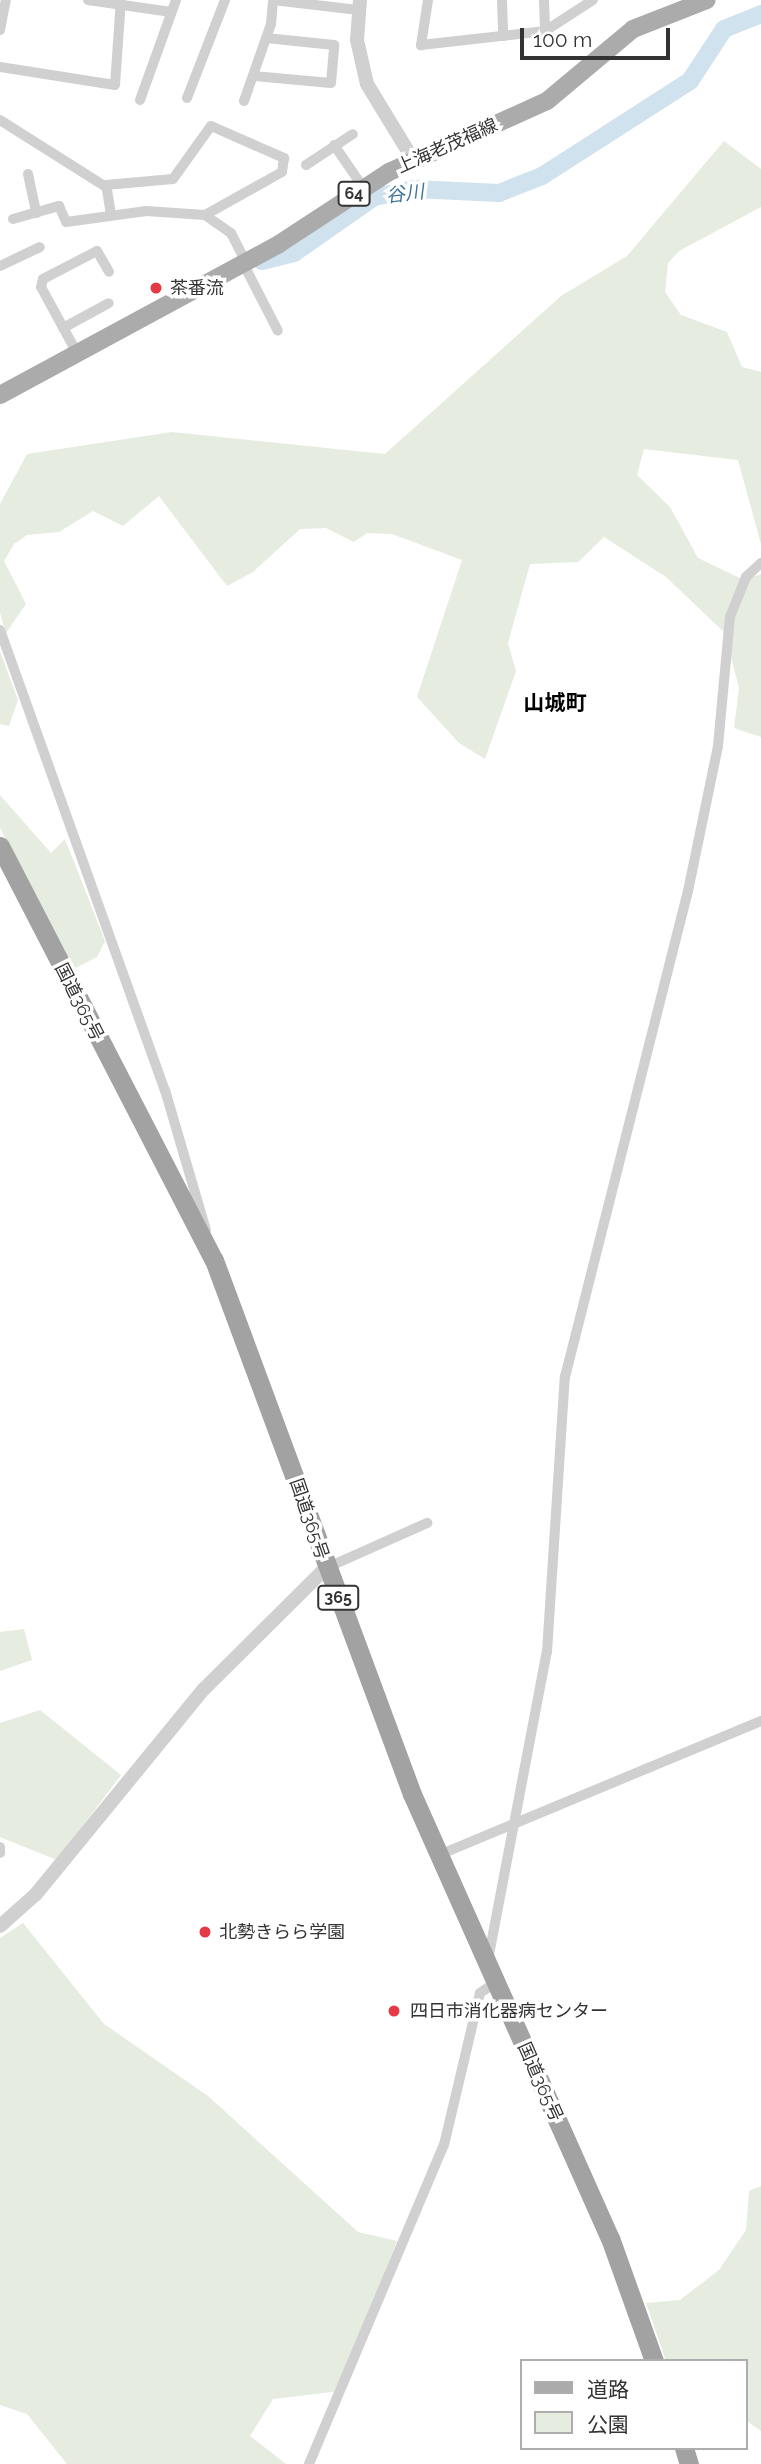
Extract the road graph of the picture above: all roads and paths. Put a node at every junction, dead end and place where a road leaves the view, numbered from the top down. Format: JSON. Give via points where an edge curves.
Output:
{"nodes":[{"id":1,"x":6,"y":0,"type":"edge"},
{"id":2,"x":88,"y":0,"type":"edge"},
{"id":3,"x":176,"y":0,"type":"edge"},
{"id":4,"x":225,"y":0,"type":"edge"},
{"id":5,"x":273,"y":0,"type":"edge"},
{"id":6,"x":428,"y":0,"type":"edge"},
{"id":7,"x":502,"y":0,"type":"edge"},
{"id":8,"x":544,"y":0,"type":"edge"},
{"id":9,"x":593,"y":0,"type":"edge"},
{"id":10,"x":708,"y":0,"type":"edge"},
{"id":11,"x":120,"y":3,"type":"edge"},
{"id":12,"x":359,"y":5,"type":"edge"},
{"id":13,"x":171,"y":12,"type":"junction"},
{"id":14,"x":0,"y":30,"type":"edge"},
{"id":15,"x":545,"y":31,"type":"junction"},
{"id":16,"x":503,"y":36,"type":"junction"},
{"id":17,"x":266,"y":38,"type":"junction"},
{"id":18,"x":0,"y":68,"type":"edge"},
{"id":19,"x":253,"y":76,"type":"junction"},
{"id":20,"x":187,"y":98,"type":"dead end"},
{"id":21,"x":140,"y":100,"type":"dead end"},
{"id":22,"x":244,"y":101,"type":"dead end"},
{"id":23,"x":0,"y":120,"type":"edge"},
{"id":24,"x":352,"y":134,"type":"dead end"},
{"id":25,"x":334,"y":145,"type":"junction"},
{"id":26,"x":414,"y":161,"type":"junction"},
{"id":27,"x":306,"y":164,"type":"dead end"},
{"id":28,"x":28,"y":174,"type":"dead end"},
{"id":29,"x":106,"y":187,"type":"junction"},
{"id":30,"x":363,"y":187,"type":"junction"},
{"id":31,"x":36,"y":213,"type":"junction"},
{"id":32,"x":111,"y":215,"type":"junction"},
{"id":33,"x":205,"y":215,"type":"junction"},
{"id":34,"x":13,"y":219,"type":"dead end"},
{"id":35,"x":40,"y":247,"type":"dead end"},
{"id":36,"x":0,"y":266,"type":"edge"},
{"id":37,"x":245,"y":266,"type":"junction"},
{"id":38,"x":109,"y":272,"type":"dead end"},
{"id":39,"x":109,"y":303,"type":"dead end"},
{"id":40,"x":63,"y":328,"type":"junction"},
{"id":41,"x":278,"y":331,"type":"dead end"},
{"id":42,"x":77,"y":353,"type":"junction"},
{"id":43,"x":1,"y":392,"type":"edge"},
{"id":44,"x":761,"y":563,"type":"edge"},
{"id":45,"x":0,"y":630,"type":"edge"},
{"id":46,"x":0,"y":846,"type":"edge"},
{"id":47,"x":214,"y":1260,"type":"junction"},
{"id":48,"x":427,"y":1523,"type":"dead end"},
{"id":49,"x":326,"y":1568,"type":"junction"},
{"id":50,"x":761,"y":1721,"type":"edge"},
{"id":51,"x":517,"y":1824,"type":"junction"},
{"id":52,"x":439,"y":1855,"type":"junction"},
{"id":53,"x":0,"y":1926,"type":"edge"},
{"id":54,"x":487,"y":1964,"type":"junction"},
{"id":55,"x":495,"y":1983,"type":"junction"},
{"id":56,"x":653,"y":2359,"type":"edge"},
{"id":57,"x":309,"y":2464,"type":"edge"}],
"edges":[{"from":1,"to":14,"type":"street"},
{"from":2,"to":11,"type":"street"},
{"from":3,"to":13,"type":"street"},
{"from":4,"to":20,"type":"street"},
{"from":5,"to":12,"type":"street"},
{"from":5,"to":17,"type":"street"},
{"from":6,"to":16,"type":"street","via":[[421,45]]},
{"from":7,"to":16,"type":"street"},
{"from":8,"to":15,"type":"street"},
{"from":9,"to":15,"type":"street"},
{"from":10,"to":26,"type":"main road","name":"上海老茂福線","number":"64","via":[[614,41],[527,112]]},
{"from":11,"to":13,"type":"street"},
{"from":11,"to":18,"type":"street","via":[[113,86]]},
{"from":12,"to":26,"type":"street","via":[[367,84]]},
{"from":13,"to":21,"type":"street"},
{"from":15,"to":16,"type":"street"},
{"from":17,"to":19,"type":"street"},
{"from":17,"to":19,"type":"street","via":[[334,45],[331,83]]},
{"from":19,"to":22,"type":"street"},
{"from":23,"to":29,"type":"street"},
{"from":24,"to":25,"type":"street"},
{"from":25,"to":27,"type":"street"},
{"from":25,"to":30,"type":"street"},
{"from":26,"to":30,"type":"main road","name":"上海老茂福線","number":"64"},
{"from":28,"to":31,"type":"street"},
{"from":29,"to":32,"type":"street"},
{"from":29,"to":33,"type":"street","via":[[173,179],[211,126],[284,158],[282,172]]},
{"from":30,"to":37,"type":"main road","name":"上海老茂福線","number":"64"},
{"from":31,"to":32,"type":"street","via":[[59,206],[66,222]]},
{"from":31,"to":34,"type":"street"},
{"from":32,"to":33,"type":"street"},
{"from":33,"to":37,"type":"street","via":[[231,233]]},
{"from":35,"to":36,"type":"street"},
{"from":37,"to":41,"type":"street"},
{"from":37,"to":42,"type":"main road","name":"上海老茂福線","number":"64"},
{"from":38,"to":40,"type":"street","via":[[97,251],[43,279]]},
{"from":39,"to":40,"type":"street"},
{"from":40,"to":42,"type":"street"},
{"from":42,"to":43,"type":"main road","name":"上海老茂福線","number":"64"},
{"from":44,"to":51,"type":"street","via":[[746,577],[730,617],[718,746],[688,891],[565,1377],[547,1652]]},
{"from":45,"to":47,"type":"street","via":[[165,1090]]},
{"from":46,"to":47,"type":"highway","name":"国道365号","number":"365"},
{"from":47,"to":49,"type":"highway","name":"国道365号","number":"365"},
{"from":48,"to":49,"type":"street"},
{"from":49,"to":52,"type":"highway","name":"国道365号","number":"365"},
{"from":49,"to":53,"type":"street","via":[[204,1689],[36,1894]]},
{"from":50,"to":51,"type":"street"},
{"from":51,"to":52,"type":"street"},
{"from":51,"to":54,"type":"street"},
{"from":52,"to":54,"type":"highway","name":"国道365号","number":"365"},
{"from":54,"to":55,"type":"highway","name":"国道365号","number":"365"},
{"from":55,"to":56,"type":"highway","name":"国道365号","number":"365","via":[[610,2238]]},
{"from":55,"to":57,"type":"street","via":[[480,1993],[444,2146]]}]}
